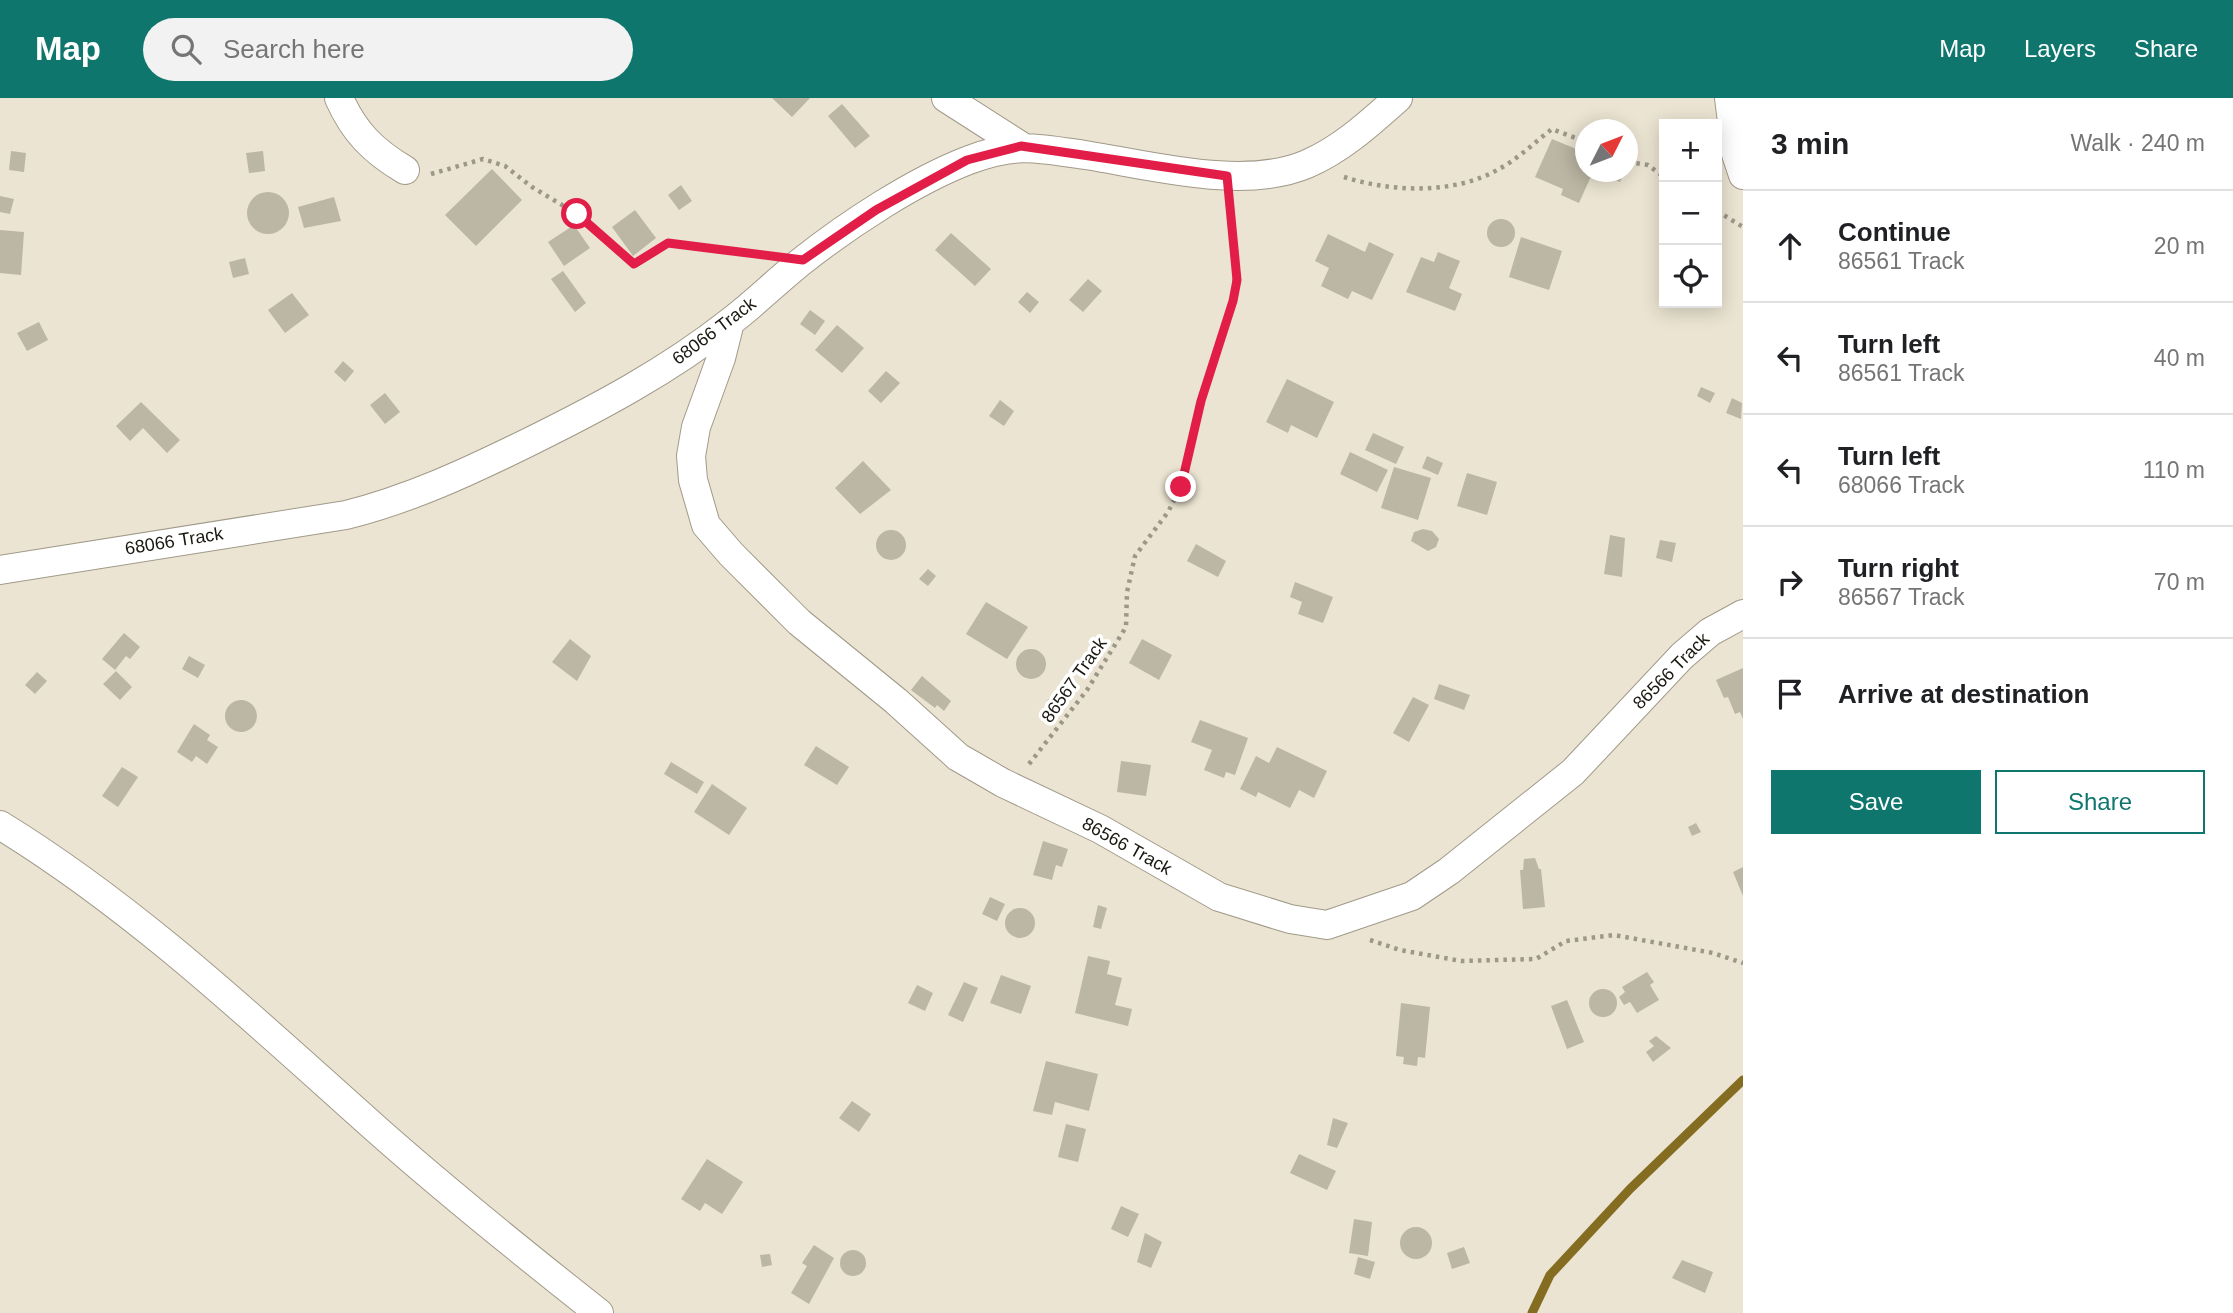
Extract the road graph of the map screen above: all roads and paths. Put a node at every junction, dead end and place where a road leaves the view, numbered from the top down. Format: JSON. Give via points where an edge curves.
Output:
{"nodes":[{"id":1,"x":339,"y":98,"type":"edge"},
{"id":2,"x":946,"y":98,"type":"edge"},
{"id":3,"x":1398,"y":98,"type":"edge"},
{"id":4,"x":1729,"y":98,"type":"edge"},
{"id":5,"x":1575,"y":138,"type":"edge"},
{"id":6,"x":1021,"y":146,"type":"junction"},
{"id":7,"x":1307,"y":164,"type":"junction"},
{"id":8,"x":1638,"y":164,"type":"edge"},
{"id":9,"x":405,"y":170,"type":"joint"},
{"id":10,"x":1659,"y":173,"type":"edge"},
{"id":11,"x":1743,"y":175,"type":"edge"},
{"id":12,"x":1227,"y":176,"type":"junction"},
{"id":13,"x":1722,"y":214,"type":"edge"},
{"id":14,"x":1743,"y":227,"type":"edge"},
{"id":15,"x":803,"y":260,"type":"junction"},
{"id":16,"x":730,"y":322,"type":"junction"},
{"id":17,"x":0,"y":570,"type":"edge"},
{"id":18,"x":1743,"y":614,"type":"edge"},
{"id":19,"x":1003,"y":783,"type":"junction"},
{"id":20,"x":0,"y":825,"type":"edge"},
{"id":21,"x":1327,"y":925,"type":"junction"},
{"id":22,"x":1743,"y":963,"type":"edge"},
{"id":23,"x":599,"y":1313,"type":"edge"}],
"edges":[{"from":1,"to":9,"type":"street","via":[[349,122],[364,140]]},
{"from":2,"to":6,"type":"street"},
{"from":3,"to":7,"type":"street","name":"68066 Track","via":[[1349,139]]},
{"from":4,"to":11,"type":"street"},
{"from":5,"to":7,"type":"path","via":[[1552,130],[1498,170],[1443,188],[1375,187]]},
{"from":6,"to":12,"type":"street","name":"68066 Track"},
{"from":6,"to":15,"type":"street","name":"68066 Track","via":[[967,160],[876,210]]},
{"from":7,"to":12,"type":"street","name":"68066 Track","via":[[1271,173]]},
{"from":8,"to":10,"type":"path"},
{"from":9,"to":15,"type":"path","via":[[425,176],[483,159],[505,166],[577,214],[634,264],[668,243]]},
{"from":12,"to":19,"type":"path","name":"86567 Track","via":[[1237,280],[1181,487],[1135,556],[1126,627],[1111,655],[1040,753]]},
{"from":13,"to":14,"type":"path"},
{"from":15,"to":16,"type":"street","name":"68066 Track"},
{"from":16,"to":17,"type":"street","name":"68066 Track","via":[[658,373],[596,409],[464,474],[382,506]]},
{"from":16,"to":19,"type":"street","name":"86566 Track","via":[[693,443],[693,480],[706,525],[799,622],[958,757]]},
{"from":18,"to":21,"type":"street","name":"86566 Track","via":[[1710,632],[1682,656],[1573,772],[1449,871],[1412,895]]},
{"from":19,"to":21,"type":"street","name":"86566 Track","via":[[1100,829],[1219,897]]},
{"from":20,"to":23,"type":"street","via":[[121,909],[193,967],[463,1205]]},
{"from":21,"to":22,"type":"path","via":[[1399,950],[1461,961],[1536,959],[1566,941],[1614,935]]}]}
